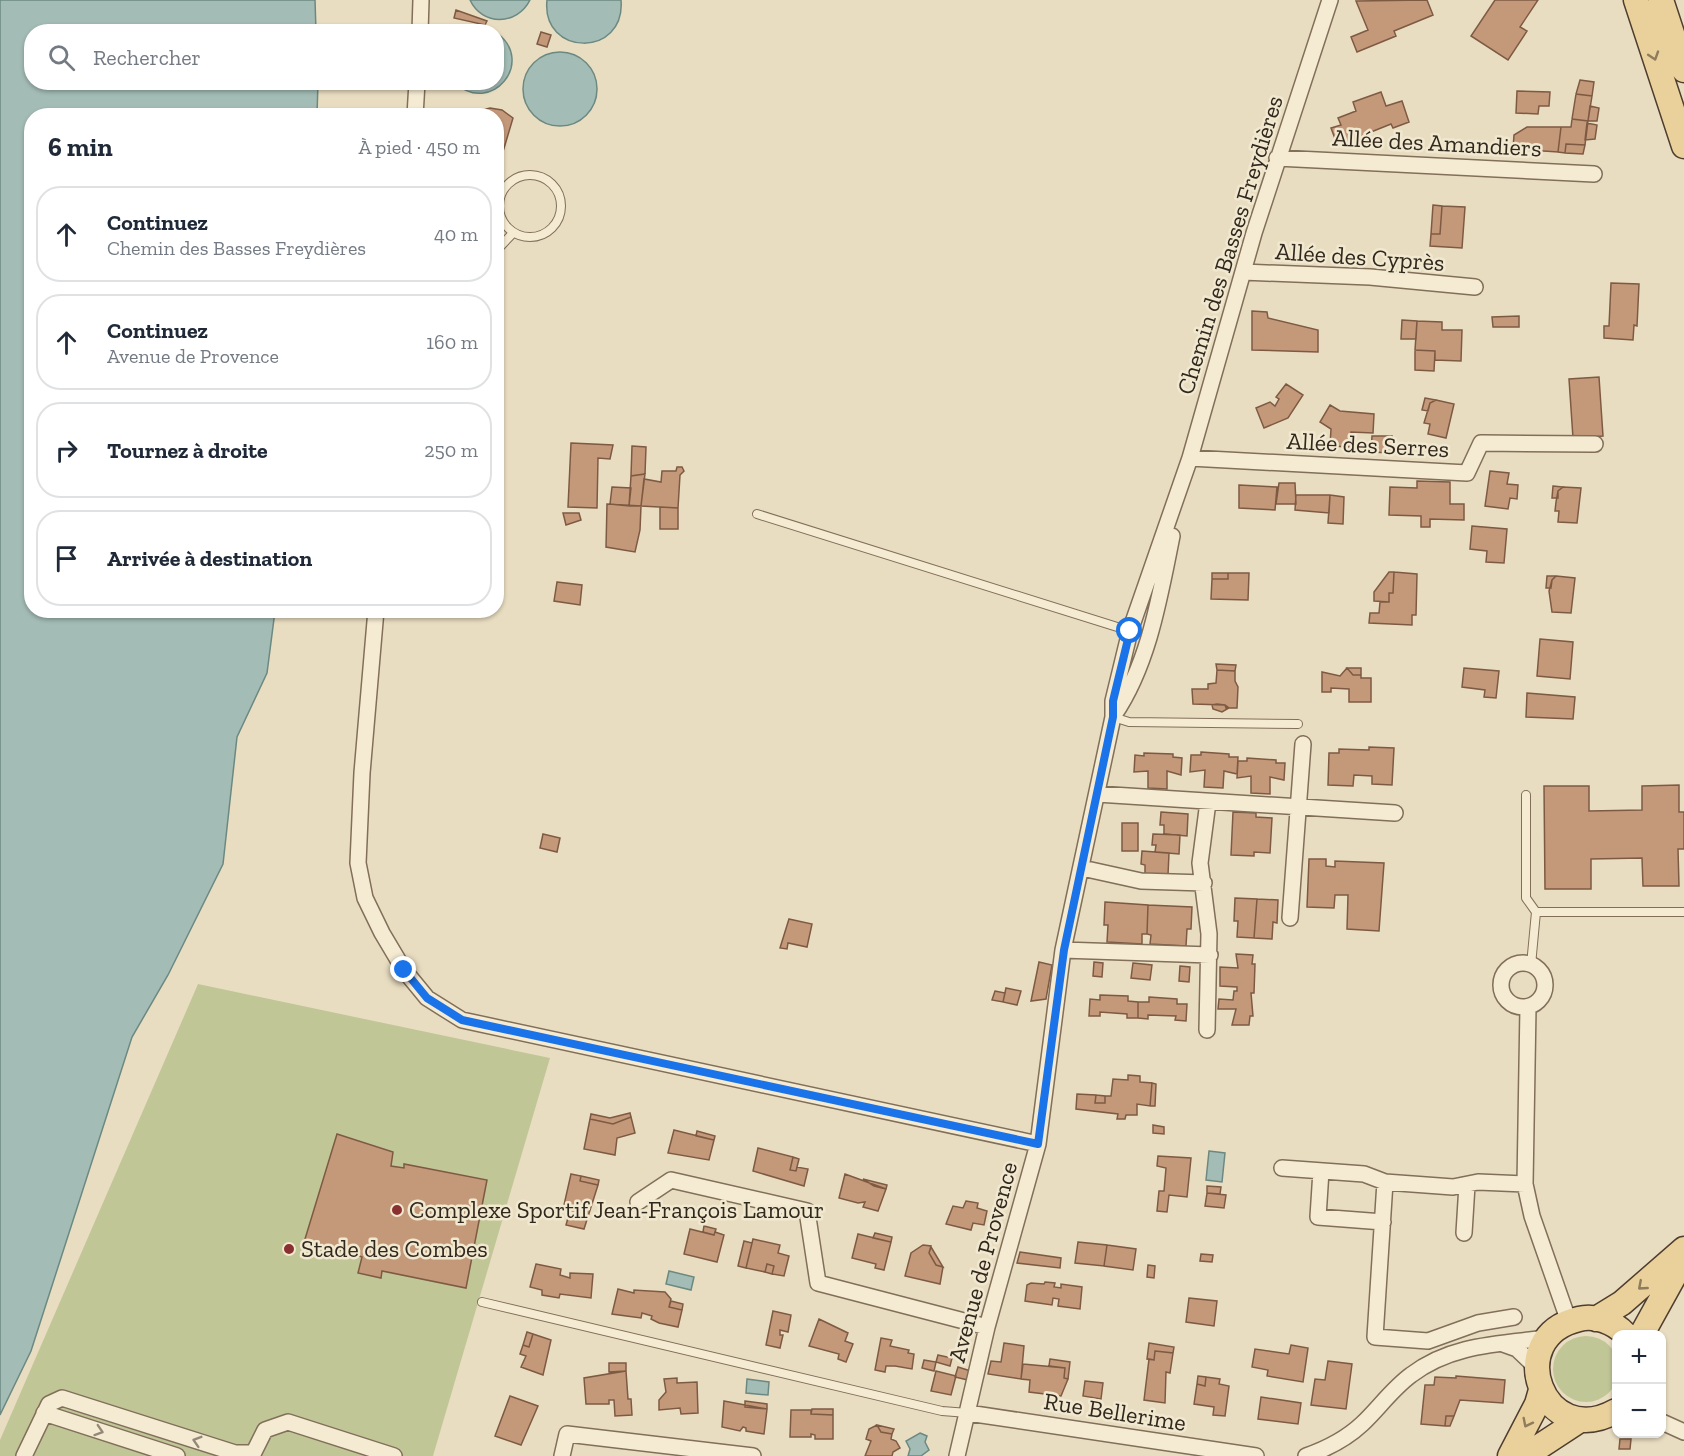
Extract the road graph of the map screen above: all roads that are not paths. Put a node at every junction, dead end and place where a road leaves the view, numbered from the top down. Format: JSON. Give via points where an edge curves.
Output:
{"nodes":[{"id":1,"x":421,"y":0,"type":"edge"},
{"id":2,"x":1330,"y":0,"type":"edge"},
{"id":3,"x":1636,"y":0,"type":"edge"},
{"id":4,"x":1661,"y":0,"type":"edge"},
{"id":5,"x":420,"y":24,"type":"edge"},
{"id":6,"x":1684,"y":70,"type":"edge"},
{"id":7,"x":417,"y":90,"type":"edge"},
{"id":8,"x":415,"y":108,"type":"edge"},
{"id":9,"x":1684,"y":146,"type":"edge"},
{"id":10,"x":1277,"y":158,"type":"junction"},
{"id":11,"x":1594,"y":174,"type":"dead end"},
{"id":12,"x":504,"y":189,"type":"edge"},
{"id":13,"x":504,"y":221,"type":"edge"},
{"id":14,"x":513,"y":233,"type":"junction"},
{"id":15,"x":504,"y":243,"type":"edge"},
{"id":16,"x":1243,"y":272,"type":"junction"},
{"id":17,"x":1475,"y":287,"type":"dead end"},
{"id":18,"x":1595,"y":444,"type":"dead end"},
{"id":19,"x":1190,"y":458,"type":"junction"},
{"id":20,"x":1175,"y":503,"type":"junction"},
{"id":21,"x":757,"y":514,"type":"dead end"},
{"id":22,"x":375,"y":618,"type":"edge"},
{"id":23,"x":1130,"y":631,"type":"junction"},
{"id":24,"x":1112,"y":721,"type":"junction"},
{"id":25,"x":1298,"y":724,"type":"dead end"},
{"id":26,"x":1303,"y":744,"type":"dead end"},
{"id":27,"x":1097,"y":794,"type":"junction"},
{"id":28,"x":1526,"y":795,"type":"dead end"},
{"id":29,"x":1208,"y":802,"type":"junction"},
{"id":30,"x":1298,"y":808,"type":"junction"},
{"id":31,"x":1395,"y":813,"type":"dead end"},
{"id":32,"x":1082,"y":868,"type":"junction"},
{"id":33,"x":1204,"y":883,"type":"junction"},
{"id":34,"x":1536,"y":912,"type":"junction"},
{"id":35,"x":1684,"y":912,"type":"edge"},
{"id":36,"x":1290,"y":918,"type":"dead end"},
{"id":37,"x":1064,"y":950,"type":"junction"},
{"id":38,"x":1210,"y":955,"type":"junction"},
{"id":39,"x":1531,"y":965,"type":"junction"},
{"id":40,"x":1527,"y":1007,"type":"junction"},
{"id":41,"x":1207,"y":1030,"type":"dead end"},
{"id":42,"x":1038,"y":1144,"type":"junction"},
{"id":43,"x":1282,"y":1168,"type":"dead end"},
{"id":44,"x":1321,"y":1171,"type":"junction"},
{"id":45,"x":1385,"y":1182,"type":"junction"},
{"id":46,"x":1525,"y":1184,"type":"junction"},
{"id":47,"x":1467,"y":1185,"type":"junction"},
{"id":48,"x":638,"y":1202,"type":"dead end"},
{"id":49,"x":1383,"y":1222,"type":"junction"},
{"id":50,"x":1464,"y":1233,"type":"dead end"},
{"id":51,"x":1684,"y":1249,"type":"edge"},
{"id":52,"x":1684,"y":1257,"type":"edge"},
{"id":53,"x":482,"y":1302,"type":"dead end"},
{"id":54,"x":1514,"y":1317,"type":"dead end"},
{"id":55,"x":1596,"y":1318,"type":"junction"},
{"id":56,"x":1569,"y":1322,"type":"junction"},
{"id":57,"x":987,"y":1327,"type":"junction"},
{"id":58,"x":1618,"y":1330,"type":"edge"},
{"id":59,"x":1645,"y":1330,"type":"edge"},
{"id":60,"x":1548,"y":1338,"type":"junction"},
{"id":61,"x":1500,"y":1343,"type":"junction"},
{"id":62,"x":1539,"y":1379,"type":"junction"},
{"id":63,"x":44,"y":1413,"type":"junction"},
{"id":64,"x":968,"y":1413,"type":"junction"},
{"id":65,"x":1612,"y":1414,"type":"edge"},
{"id":66,"x":1580,"y":1420,"type":"junction"},
{"id":67,"x":1666,"y":1424,"type":"edge"},
{"id":68,"x":1684,"y":1432,"type":"edge"},
{"id":69,"x":253,"y":1454,"type":"edge"},
{"id":70,"x":24,"y":1456,"type":"edge"},
{"id":71,"x":177,"y":1456,"type":"edge"},
{"id":72,"x":394,"y":1456,"type":"edge"},
{"id":73,"x":562,"y":1456,"type":"edge"},
{"id":74,"x":753,"y":1456,"type":"edge"},
{"id":75,"x":957,"y":1456,"type":"edge"},
{"id":76,"x":1256,"y":1456,"type":"edge"},
{"id":77,"x":1306,"y":1456,"type":"edge"},
{"id":78,"x":1510,"y":1456,"type":"edge"},
{"id":79,"x":1525,"y":1456,"type":"edge"}],
"edges":[{"from":1,"to":5,"type":"street"},
{"from":2,"to":10,"type":"street","name":"Chemin des Basses Freydières"},
{"from":3,"to":9,"type":"main road","one_way":true},
{"from":4,"to":6,"type":"main road"},
{"from":7,"to":8,"type":"street"},
{"from":10,"to":11,"type":"street","name":"Allée des Amandiers"},
{"from":10,"to":16,"type":"street","name":"Chemin des Basses Freydières"},
{"from":12,"to":14,"type":"lane","via":[[515,177],[537,174],[555,186],[562,207],[554,227],[535,238]]},
{"from":13,"to":14,"type":"lane"},
{"from":14,"to":15,"type":"lane"},
{"from":16,"to":17,"type":"street","name":"Allée des Cyprès","via":[[1370,277]]},
{"from":16,"to":19,"type":"street","name":"Chemin des Basses Freydières"},
{"from":18,"to":19,"type":"street","name":"Allée des Serres","via":[[1480,443],[1467,473]]},
{"from":19,"to":20,"type":"street","name":"Chemin des Basses Freydières"},
{"from":20,"to":23,"type":"street","name":"Chemin des Basses Freydières"},
{"from":20,"to":24,"type":"street","name":"Chemin des Basses Freydières","via":[[1172,537],[1155,614],[1126,698]]},
{"from":21,"to":23,"type":"lane"},
{"from":22,"to":42,"type":"street","via":[[357,863],[365,898],[382,933],[427,998],[462,1020]]},
{"from":23,"to":24,"type":"street","name":"Chemin des Basses Freydières"},
{"from":24,"to":25,"type":"lane"},
{"from":24,"to":27,"type":"street","name":"Avenue de Provence"},
{"from":26,"to":30,"type":"street"},
{"from":27,"to":29,"type":"street"},
{"from":27,"to":32,"type":"street","name":"Avenue de Provence"},
{"from":28,"to":34,"type":"lane","via":[[1526,898]]},
{"from":29,"to":30,"type":"street"},
{"from":29,"to":33,"type":"street","via":[[1200,848]]},
{"from":30,"to":31,"type":"street"},
{"from":30,"to":36,"type":"street"},
{"from":32,"to":33,"type":"street","via":[[1141,881]]},
{"from":32,"to":37,"type":"street","name":"Avenue de Provence"},
{"from":33,"to":38,"type":"street"},
{"from":34,"to":35,"type":"lane"},
{"from":34,"to":39,"type":"lane"},
{"from":37,"to":38,"type":"street"},
{"from":37,"to":42,"type":"street","name":"Avenue de Provence"},
{"from":38,"to":41,"type":"street"},
{"from":39,"to":40,"type":"street","via":[[1542,973],[1545,987],[1540,1000]]},
{"from":39,"to":40,"type":"street","via":[[1511,967],[1501,986],[1513,1005]]},
{"from":40,"to":46,"type":"street"},
{"from":42,"to":57,"type":"street","name":"Avenue de Provence"},
{"from":43,"to":44,"type":"street"},
{"from":44,"to":45,"type":"street","via":[[1364,1174]]},
{"from":44,"to":49,"type":"street","via":[[1318,1217]]},
{"from":45,"to":47,"type":"street"},
{"from":45,"to":49,"type":"street"},
{"from":46,"to":47,"type":"street"},
{"from":46,"to":56,"type":"street","via":[[1532,1216]]},
{"from":47,"to":50,"type":"street"},
{"from":48,"to":57,"type":"street","via":[[671,1180],[807,1211],[818,1283]]},
{"from":49,"to":54,"type":"street","via":[[1375,1337],[1428,1341],[1470,1326]]},
{"from":51,"to":55,"type":"main road","one_way":true,"via":[[1622,1303]]},
{"from":52,"to":59,"type":"main road"},
{"from":53,"to":64,"type":"lane","via":[[942,1411]]},
{"from":55,"to":56,"type":"main road"},
{"from":55,"to":58,"type":"main road"},
{"from":56,"to":60,"type":"main road"},
{"from":57,"to":64,"type":"street","name":"Avenue de Provence"},
{"from":60,"to":61,"type":"street"},
{"from":60,"to":62,"type":"main road","via":[[1539,1352]]},
{"from":61,"to":62,"type":"street","via":[[1517,1349]]},
{"from":61,"to":77,"type":"street","via":[[1441,1357],[1412,1374],[1361,1425],[1329,1447]]},
{"from":62,"to":66,"type":"main road","via":[[1557,1410]]},
{"from":62,"to":78,"type":"main road","one_way":true,"via":[[1534,1411]]},
{"from":69,"to":63,"type":"street","one_way":true,"via":[[235,1453],[62,1398],[49,1404]]},
{"from":63,"to":70,"type":"street"},
{"from":63,"to":71,"type":"street","one_way":true},
{"from":64,"to":75,"type":"street","name":"Avenue de Provence"},
{"from":64,"to":76,"type":"street","name":"Rue Bellerime"},
{"from":65,"to":66,"type":"main road"},
{"from":66,"to":79,"type":"main road"},
{"from":67,"to":68,"type":"street"},
{"from":69,"to":72,"type":"street","via":[[265,1430],[288,1422]]},
{"from":73,"to":74,"type":"street","via":[[567,1434]]}]}
